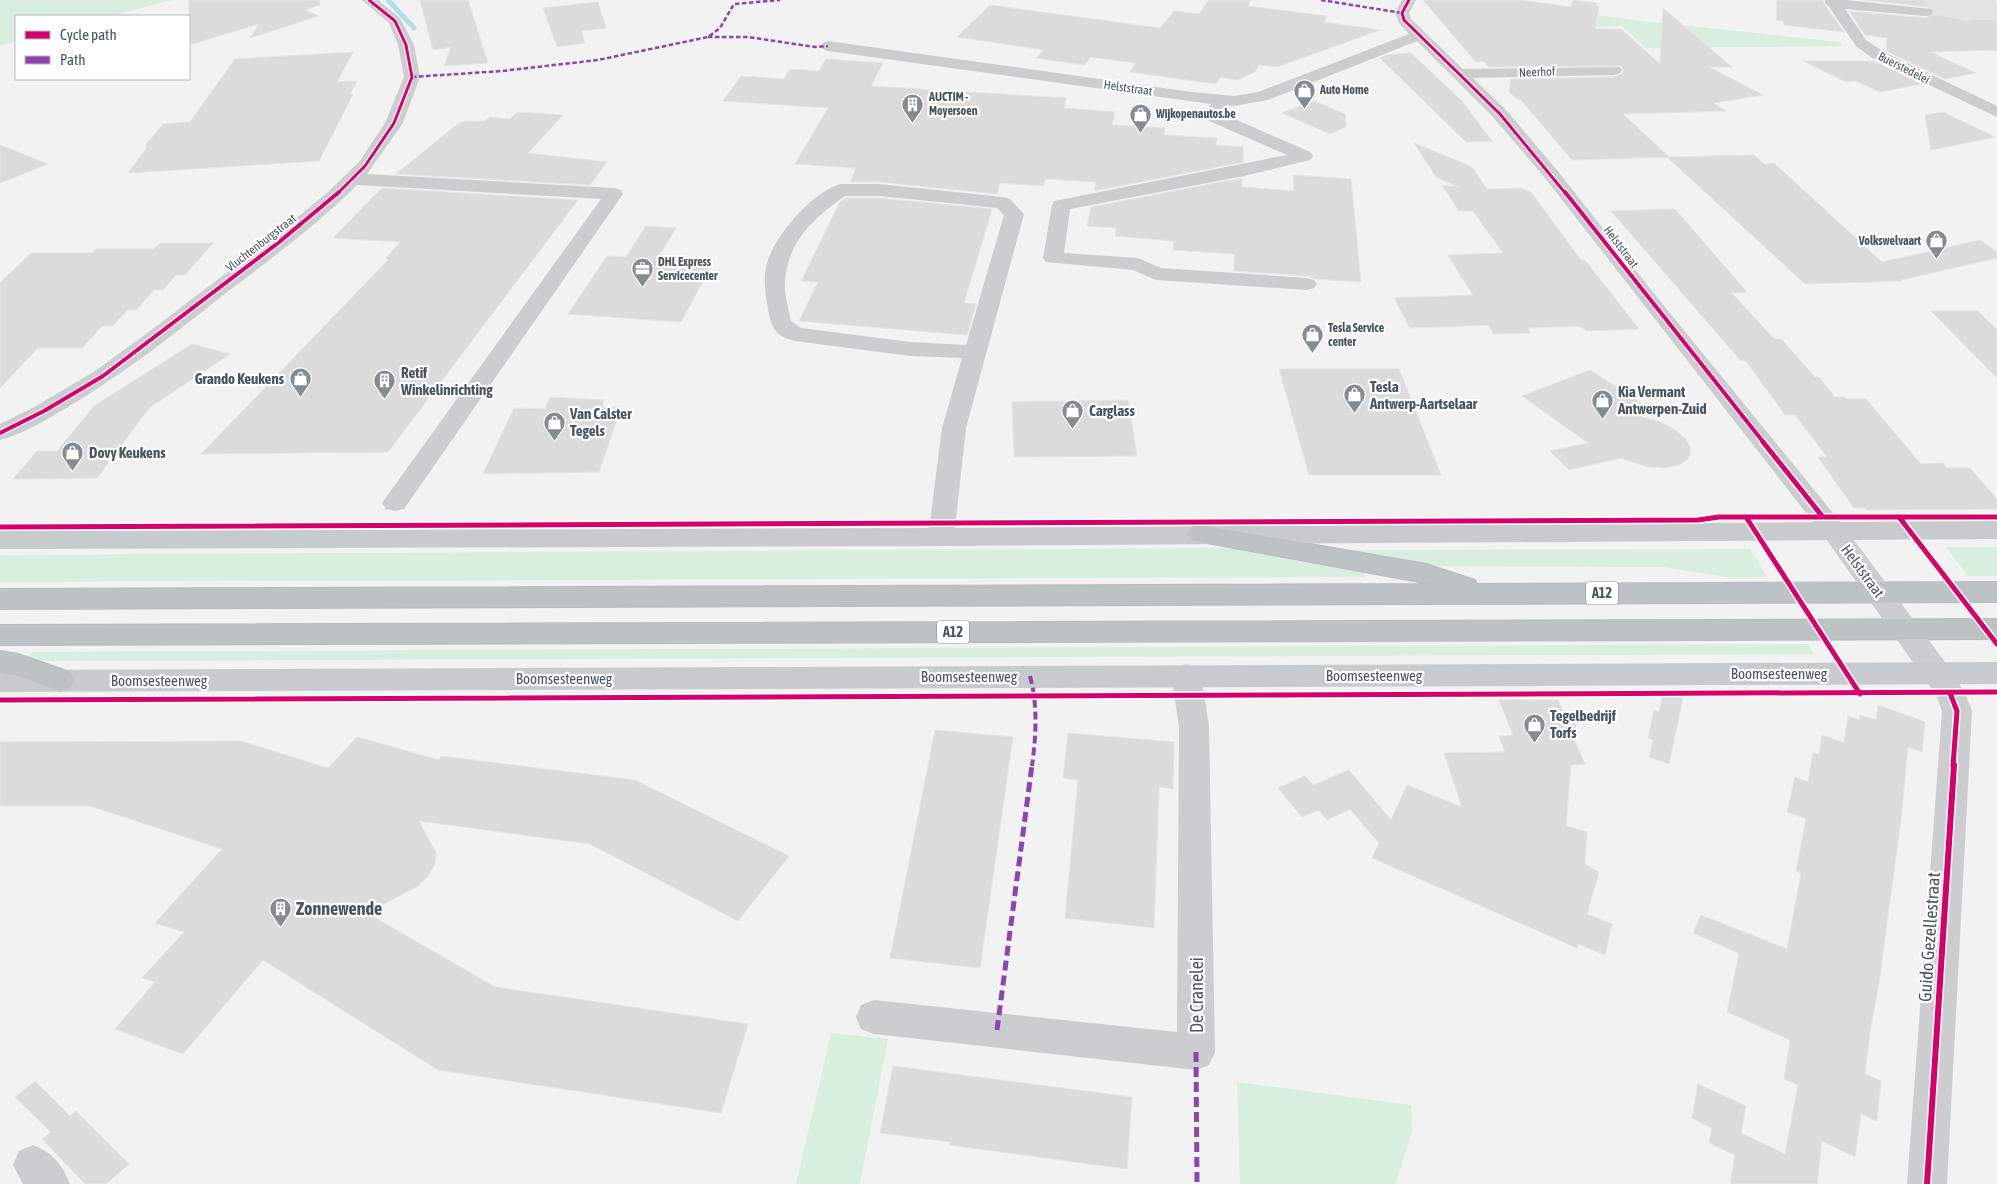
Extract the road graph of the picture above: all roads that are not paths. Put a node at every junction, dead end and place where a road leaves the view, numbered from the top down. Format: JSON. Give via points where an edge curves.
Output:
{"nodes":[{"id":1,"x":369,"y":0,"type":"edge"},
{"id":2,"x":1409,"y":0,"type":"edge"},
{"id":3,"x":1832,"y":1,"type":"edge"},
{"id":4,"x":1926,"y":12,"type":"dead end"},
{"id":5,"x":1418,"y":36,"type":"junction"},
{"id":6,"x":828,"y":46,"type":"dead end"},
{"id":7,"x":1614,"y":70,"type":"dead end"},
{"id":8,"x":1459,"y":74,"type":"junction"},
{"id":9,"x":1221,"y":101,"type":"junction"},
{"id":10,"x":1997,"y":112,"type":"edge"},
{"id":11,"x":352,"y":179,"type":"junction"},
{"id":12,"x":1307,"y":284,"type":"dead end"},
{"id":13,"x":976,"y":352,"type":"junction"},
{"id":14,"x":0,"y":433,"type":"edge"},
{"id":15,"x":395,"y":503,"type":"dead end"},
{"id":16,"x":1832,"y":530,"type":"junction"},
{"id":17,"x":1997,"y":530,"type":"edge"},
{"id":18,"x":1200,"y":534,"type":"junction"},
{"id":19,"x":941,"y":537,"type":"junction"},
{"id":20,"x":0,"y":540,"type":"edge"},
{"id":21,"x":1877,"y":592,"type":"junction"},
{"id":22,"x":1997,"y":592,"type":"edge"},
{"id":23,"x":1483,"y":594,"type":"junction"},
{"id":24,"x":0,"y":599,"type":"edge"},
{"id":25,"x":1997,"y":629,"type":"edge"},
{"id":26,"x":1907,"y":630,"type":"junction"},
{"id":27,"x":0,"y":635,"type":"edge"},
{"id":28,"x":0,"y":662,"type":"edge"},
{"id":29,"x":1997,"y":673,"type":"edge"},
{"id":30,"x":1938,"y":674,"type":"junction"},
{"id":31,"x":1186,"y":675,"type":"junction"},
{"id":32,"x":60,"y":680,"type":"junction"},
{"id":33,"x":0,"y":681,"type":"edge"},
{"id":34,"x":874,"y":1016,"type":"dead end"},
{"id":35,"x":1927,"y":1184,"type":"edge"}],
"edges":[{"from":1,"to":11,"type":"street","name":"Vluchtenburgstraat","via":[[395,21],[406,45],[412,77],[394,123],[366,166]]},
{"from":2,"to":5,"type":"street","name":"Helststraat","via":[[1402,13]]},
{"from":3,"to":4,"type":"street"},
{"from":3,"to":10,"type":"street","name":"Buerstedelei","via":[[1861,43],[1878,55]]},
{"from":5,"to":8,"type":"street","name":"Helststraat"},
{"from":5,"to":9,"type":"street","name":"Helststraat","via":[[1262,96]]},
{"from":6,"to":9,"type":"street","name":"Helststraat"},
{"from":7,"to":8,"type":"street","name":"Neerhof"},
{"from":8,"to":16,"type":"street","name":"Helststraat","via":[[1500,114],[1552,174]]},
{"from":9,"to":12,"type":"street","via":[[1213,116],[1304,156],[1260,168],[1061,205],[1053,258],[1138,264],[1156,274]]},
{"from":11,"to":14,"type":"street","name":"Vluchtenburgstraat","via":[[278,243],[154,339],[94,381]]},
{"from":11,"to":15,"type":"street","via":[[614,194]]},
{"from":13,"to":13,"type":"street","via":[[1014,214],[1003,203],[879,190],[841,190],[813,210],[792,233],[777,263],[775,291],[781,324],[795,334],[910,348]]},
{"from":13,"to":19,"type":"street","via":[[954,428]]},
{"from":16,"to":17,"type":"main road"},
{"from":16,"to":18,"type":"main road"},
{"from":16,"to":21,"type":"street","name":"Helststraat"},
{"from":18,"to":19,"type":"main road"},
{"from":18,"to":23,"type":"highway","via":[[1426,574]]},
{"from":19,"to":20,"type":"main road"},
{"from":21,"to":22,"type":"highway","number":"A12"},
{"from":21,"to":23,"type":"highway","number":"A12"},
{"from":21,"to":26,"type":"street","name":"Helststraat"},
{"from":23,"to":24,"type":"highway","number":"A12"},
{"from":25,"to":26,"type":"highway","number":"A12"},
{"from":26,"to":27,"type":"highway","number":"A12"},
{"from":26,"to":30,"type":"street","name":"Helststraat"},
{"from":28,"to":32,"type":"highway"},
{"from":29,"to":30,"type":"main road","name":"Boomsesteenweg"},
{"from":30,"to":31,"type":"main road","name":"Boomsesteenweg"},
{"from":30,"to":35,"type":"street","name":"Guido Gezellestraat","via":[[1957,710]]},
{"from":31,"to":32,"type":"main road","name":"Boomsesteenweg"},
{"from":31,"to":34,"type":"street","name":"De Cranelei","via":[[1194,726],[1196,1052]]},
{"from":32,"to":33,"type":"main road","name":"Boomsesteenweg"}]}
